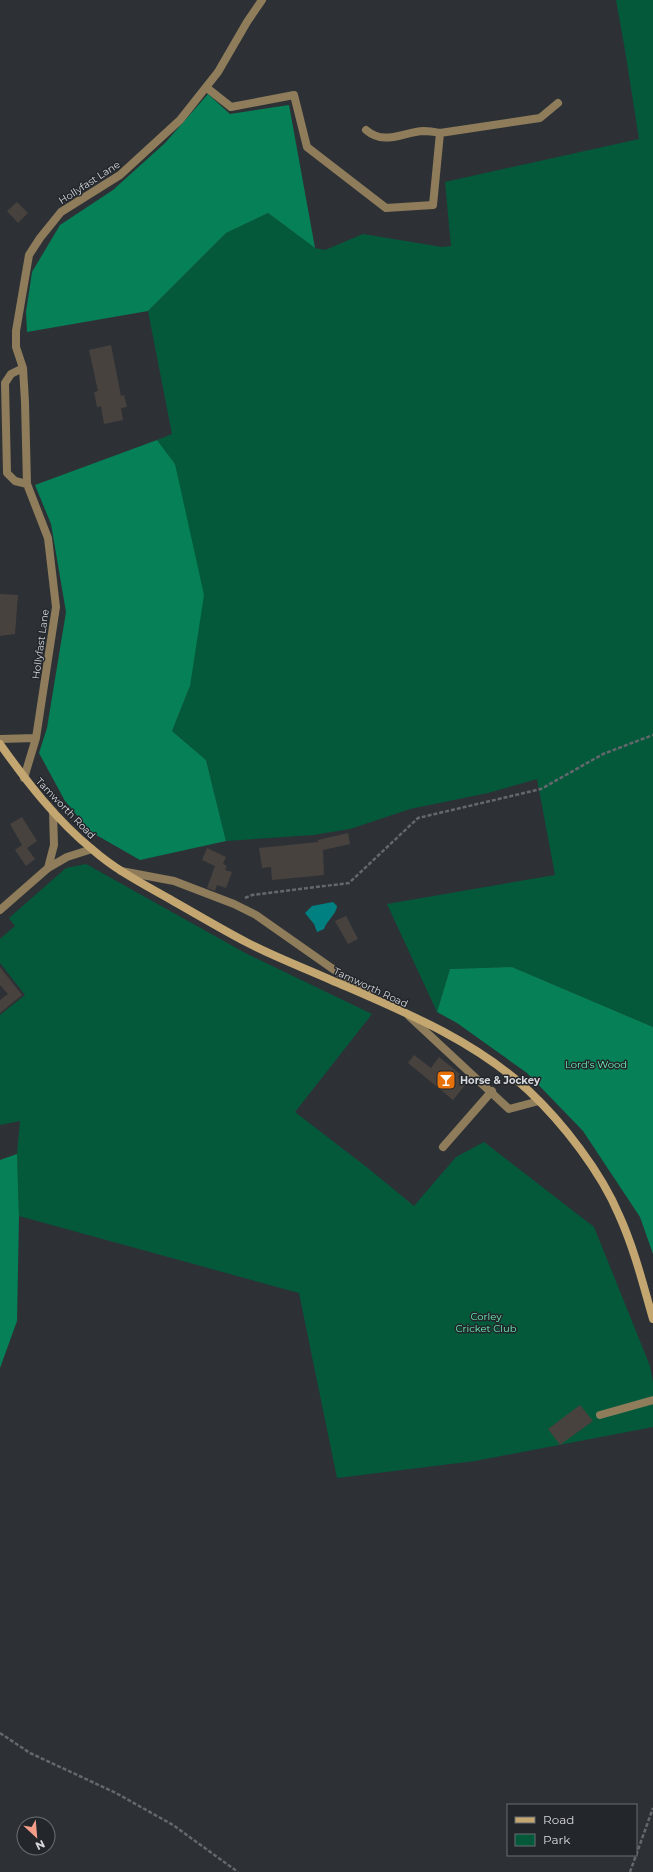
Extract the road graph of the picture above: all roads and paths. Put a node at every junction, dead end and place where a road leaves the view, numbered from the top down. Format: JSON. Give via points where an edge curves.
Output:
{"nodes":[{"id":1,"x":262,"y":0,"type":"edge"},
{"id":2,"x":207,"y":88,"type":"junction"},
{"id":3,"x":558,"y":103,"type":"dead end"},
{"id":4,"x":366,"y":130,"type":"dead end"},
{"id":5,"x":440,"y":132,"type":"junction"},
{"id":6,"x":23,"y":368,"type":"junction"},
{"id":7,"x":27,"y":484,"type":"junction"},
{"id":8,"x":653,"y":735,"type":"edge"},
{"id":9,"x":36,"y":738,"type":"junction"},
{"id":10,"x":0,"y":739,"type":"edge"},
{"id":11,"x":0,"y":744,"type":"edge"},
{"id":12,"x":24,"y":778,"type":"junction"},
{"id":13,"x":53,"y":812,"type":"junction"},
{"id":14,"x":92,"y":849,"type":"junction"},
{"id":15,"x":48,"y":868,"type":"junction"},
{"id":16,"x":118,"y":870,"type":"junction"},
{"id":17,"x":234,"y":904,"type":"junction"},
{"id":18,"x":0,"y":910,"type":"edge"},
{"id":19,"x":377,"y":1000,"type":"junction"},
{"id":20,"x":408,"y":1015,"type":"junction"},
{"id":21,"x":492,"y":1091,"type":"junction"},
{"id":22,"x":539,"y":1101,"type":"junction"},
{"id":23,"x":444,"y":1147,"type":"dead end"},
{"id":24,"x":653,"y":1319,"type":"edge"},
{"id":25,"x":653,"y":1400,"type":"edge"},
{"id":26,"x":600,"y":1415,"type":"dead end"},
{"id":27,"x":0,"y":1733,"type":"edge"},
{"id":28,"x":653,"y":1808,"type":"edge"},
{"id":29,"x":637,"y":1853,"type":"edge"},
{"id":30,"x":636,"y":1856,"type":"edge"},
{"id":31,"x":238,"y":1872,"type":"edge"},
{"id":32,"x":630,"y":1872,"type":"edge"}],
"edges":[{"from":1,"to":2,"type":"street","name":"Hollyfast Lane"},
{"from":2,"to":5,"type":"street","via":[[231,107],[294,95],[307,147],[386,208],[433,205]]},
{"from":2,"to":6,"type":"street","name":"Hollyfast Lane","via":[[180,120],[120,175],[61,212],[40,238],[29,255],[16,331],[16,347]]},
{"from":3,"to":5,"type":"street","via":[[540,118]]},
{"from":4,"to":5,"type":"street","via":[[374,137],[386,138],[424,131]]},
{"from":6,"to":7,"type":"street","name":"Hollyfast Lane"},
{"from":6,"to":7,"type":"street","via":[[11,374],[5,383],[7,473],[15,481]]},
{"from":7,"to":9,"type":"street","name":"Hollyfast Lane","via":[[48,538],[56,607]]},
{"from":8,"to":17,"type":"path","via":[[603,754],[541,788],[418,818],[349,883],[252,895]]},
{"from":9,"to":10,"type":"street"},
{"from":9,"to":12,"type":"street","name":"Hollyfast Lane"},
{"from":11,"to":12,"type":"main road","name":"Tamworth Road"},
{"from":12,"to":13,"type":"main road","name":"Tamworth Road"},
{"from":13,"to":14,"type":"main road","name":"Tamworth Road"},
{"from":13,"to":15,"type":"street","via":[[54,845]]},
{"from":14,"to":15,"type":"street","via":[[67,857]]},
{"from":14,"to":16,"type":"main road","name":"Tamworth Road"},
{"from":15,"to":18,"type":"street"},
{"from":16,"to":17,"type":"street","via":[[174,881]]},
{"from":16,"to":19,"type":"main road","name":"Tamworth Road","via":[[248,943]]},
{"from":17,"to":19,"type":"street","via":[[256,915]]},
{"from":19,"to":20,"type":"main road","name":"Tamworth Road"},
{"from":20,"to":21,"type":"street"},
{"from":20,"to":22,"type":"main road","name":"Tamworth Road","via":[[467,1045],[512,1076]]},
{"from":21,"to":22,"type":"street","via":[[509,1109]]},
{"from":21,"to":23,"type":"street"},
{"from":22,"to":24,"type":"main road","name":"Tamworth Road","via":[[588,1160],[619,1213]]},
{"from":25,"to":26,"type":"street"},
{"from":27,"to":31,"type":"path","via":[[30,1752],[116,1793],[173,1825]]},
{"from":28,"to":29,"type":"path"},
{"from":30,"to":32,"type":"path"}]}
